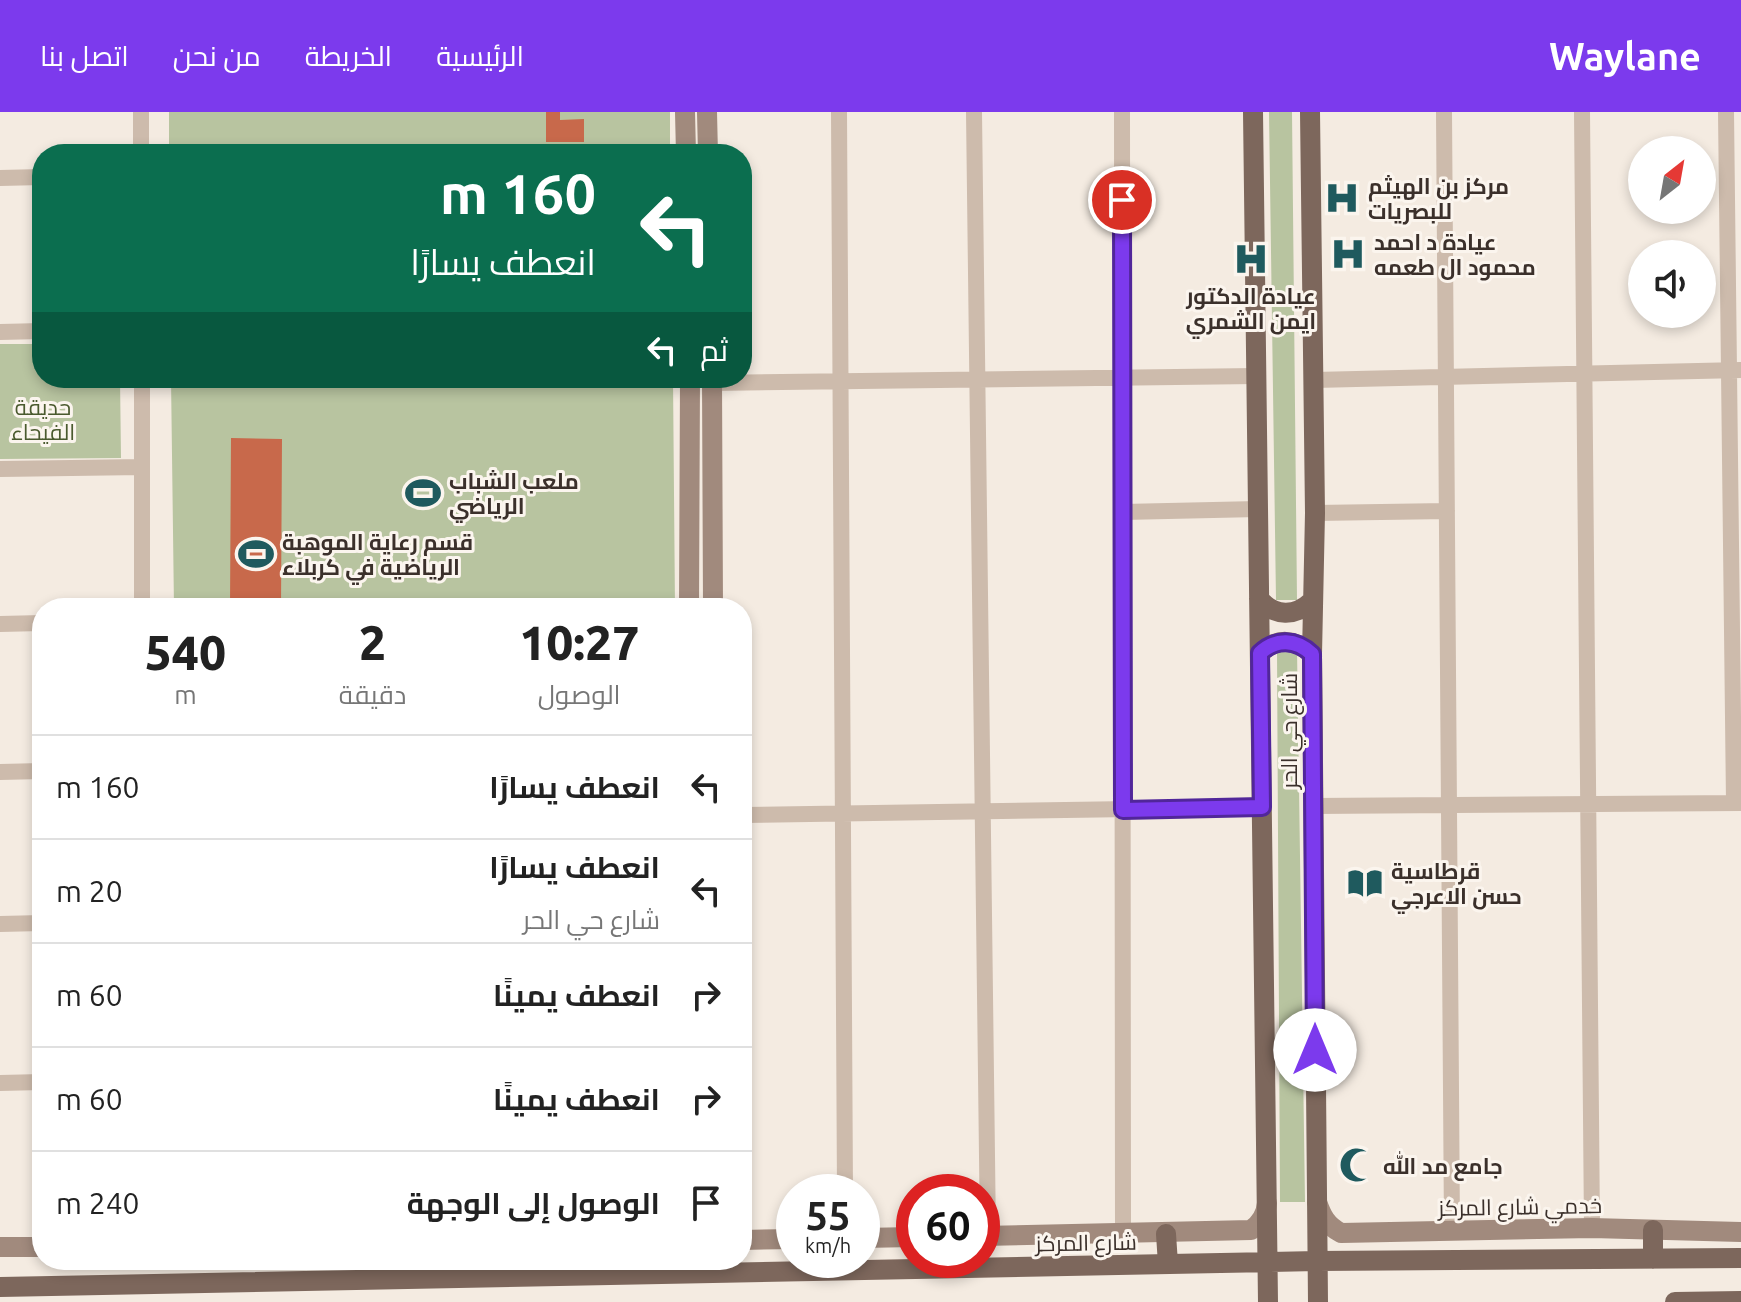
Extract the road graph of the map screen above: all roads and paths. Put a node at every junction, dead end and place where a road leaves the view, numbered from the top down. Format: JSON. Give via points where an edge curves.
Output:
{"nodes":[{"id":1,"x":141,"y":112,"type":"edge"},
{"id":2,"x":685,"y":112,"type":"edge"},
{"id":3,"x":707,"y":112,"type":"edge"},
{"id":4,"x":839,"y":112,"type":"edge"},
{"id":5,"x":974,"y":112,"type":"edge"},
{"id":6,"x":1122,"y":112,"type":"edge"},
{"id":7,"x":1253,"y":112,"type":"edge"},
{"id":8,"x":1310,"y":112,"type":"edge"},
{"id":9,"x":1444,"y":112,"type":"edge"},
{"id":10,"x":1582,"y":112,"type":"edge"},
{"id":11,"x":1726,"y":112,"type":"edge"},
{"id":12,"x":141,"y":144,"type":"edge"},
{"id":13,"x":686,"y":144,"type":"edge"},
{"id":14,"x":708,"y":144,"type":"edge"},
{"id":15,"x":32,"y":177,"type":"edge"},
{"id":16,"x":0,"y":178,"type":"edge"},
{"id":17,"x":32,"y":331,"type":"edge"},
{"id":18,"x":0,"y":332,"type":"edge"},
{"id":19,"x":1735,"y":370,"type":"edge"},
{"id":20,"x":1584,"y":374,"type":"junction"},
{"id":21,"x":1256,"y":376,"type":"junction"},
{"id":22,"x":1122,"y":377,"type":"junction"},
{"id":23,"x":1446,"y":377,"type":"junction"},
{"id":24,"x":752,"y":380,"type":"edge"},
{"id":25,"x":977,"y":380,"type":"junction"},
{"id":26,"x":1314,"y":380,"type":"junction"},
{"id":27,"x":841,"y":381,"type":"junction"},
{"id":28,"x":142,"y":388,"type":"edge"},
{"id":29,"x":690,"y":388,"type":"edge"},
{"id":30,"x":712,"y":388,"type":"edge"},
{"id":31,"x":142,"y":467,"type":"junction"},
{"id":32,"x":0,"y":469,"type":"edge"},
{"id":33,"x":1258,"y":509,"type":"junction"},
{"id":34,"x":1447,"y":511,"type":"junction"},
{"id":35,"x":1123,"y":512,"type":"junction"},
{"id":36,"x":1315,"y":513,"type":"junction"},
{"id":37,"x":142,"y":598,"type":"edge"},
{"id":38,"x":689,"y":598,"type":"edge"},
{"id":39,"x":713,"y":598,"type":"edge"},
{"id":40,"x":1259,"y":599,"type":"junction"},
{"id":41,"x":1312,"y":601,"type":"junction"},
{"id":42,"x":32,"y":623,"type":"edge"},
{"id":43,"x":0,"y":624,"type":"edge"},
{"id":44,"x":1260,"y":653,"type":"junction"},
{"id":45,"x":1312,"y":654,"type":"junction"},
{"id":46,"x":32,"y":771,"type":"edge"},
{"id":47,"x":0,"y":772,"type":"edge"},
{"id":48,"x":1738,"y":803,"type":"edge"},
{"id":49,"x":1588,"y":804,"type":"junction"},
{"id":50,"x":1449,"y":805,"type":"junction"},
{"id":51,"x":1313,"y":806,"type":"junction"},
{"id":52,"x":1262,"y":807,"type":"junction"},
{"id":53,"x":1123,"y":810,"type":"junction"},
{"id":54,"x":982,"y":812,"type":"junction"},
{"id":55,"x":843,"y":813,"type":"junction"},
{"id":56,"x":752,"y":815,"type":"edge"},
{"id":57,"x":32,"y":923,"type":"edge"},
{"id":58,"x":0,"y":924,"type":"edge"},
{"id":59,"x":32,"y":1082,"type":"edge"},
{"id":60,"x":0,"y":1083,"type":"edge"},
{"id":61,"x":845,"y":1174,"type":"edge"},
{"id":62,"x":985,"y":1174,"type":"edge"},
{"id":63,"x":1317,"y":1202,"type":"junction"},
{"id":64,"x":1267,"y":1203,"type":"junction"},
{"id":65,"x":1592,"y":1228,"type":"junction"},
{"id":66,"x":1452,"y":1230,"type":"junction"},
{"id":67,"x":1653,"y":1230,"type":"junction"},
{"id":68,"x":1741,"y":1232,"type":"edge"},
{"id":69,"x":1166,"y":1234,"type":"junction"},
{"id":70,"x":1123,"y":1235,"type":"junction"},
{"id":71,"x":1000,"y":1236,"type":"edge"},
{"id":72,"x":776,"y":1239,"type":"edge"},
{"id":73,"x":752,"y":1240,"type":"edge"},
{"id":74,"x":0,"y":1247,"type":"edge"},
{"id":75,"x":32,"y":1247,"type":"edge"},
{"id":76,"x":1741,"y":1258,"type":"edge"},
{"id":77,"x":1653,"y":1259,"type":"junction"},
{"id":78,"x":1317,"y":1261,"type":"junction"},
{"id":79,"x":1268,"y":1262,"type":"junction"},
{"id":80,"x":1168,"y":1264,"type":"junction"},
{"id":81,"x":752,"y":1267,"type":"edge"},
{"id":82,"x":338,"y":1270,"type":"edge"},
{"id":83,"x":0,"y":1287,"type":"edge"},
{"id":84,"x":1741,"y":1301,"type":"edge"},
{"id":85,"x":1268,"y":1302,"type":"edge"},
{"id":86,"x":1318,"y":1302,"type":"edge"},
{"id":87,"x":1675,"y":1302,"type":"edge"}],
"edges":[{"from":1,"to":12,"type":"street"},
{"from":2,"to":13,"type":"street"},
{"from":3,"to":14,"type":"street"},
{"from":4,"to":27,"type":"street"},
{"from":5,"to":25,"type":"street"},
{"from":6,"to":22,"type":"street"},
{"from":7,"to":21,"type":"main road","name":"شارع حي الحر"},
{"from":8,"to":26,"type":"main road","name":"شارع حي الحر"},
{"from":9,"to":23,"type":"street"},
{"from":10,"to":20,"type":"street"},
{"from":11,"to":19,"type":"street"},
{"from":15,"to":16,"type":"street"},
{"from":17,"to":18,"type":"street"},
{"from":19,"to":20,"type":"street"},
{"from":19,"to":48,"type":"street"},
{"from":20,"to":23,"type":"street"},
{"from":20,"to":49,"type":"street"},
{"from":21,"to":22,"type":"street"},
{"from":21,"to":33,"type":"main road","name":"شارع حي الحر"},
{"from":22,"to":25,"type":"street"},
{"from":22,"to":35,"type":"street"},
{"from":23,"to":26,"type":"street"},
{"from":23,"to":34,"type":"street"},
{"from":24,"to":27,"type":"street"},
{"from":25,"to":27,"type":"street"},
{"from":25,"to":54,"type":"street"},
{"from":26,"to":36,"type":"main road","name":"شارع حي الحر"},
{"from":27,"to":55,"type":"street"},
{"from":28,"to":31,"type":"street"},
{"from":29,"to":38,"type":"street"},
{"from":30,"to":39,"type":"street"},
{"from":31,"to":32,"type":"street"},
{"from":31,"to":37,"type":"street"},
{"from":33,"to":35,"type":"street"},
{"from":33,"to":40,"type":"main road","name":"شارع حي الحر"},
{"from":34,"to":36,"type":"street"},
{"from":34,"to":50,"type":"street"},
{"from":35,"to":53,"type":"street"},
{"from":36,"to":41,"type":"main road","name":"شارع حي الحر"},
{"from":40,"to":41,"type":"main road","via":[[1275,611],[1289,613]]},
{"from":40,"to":44,"type":"main road","name":"شارع حي الحر"},
{"from":41,"to":45,"type":"main road","name":"شارع حي الحر"},
{"from":42,"to":43,"type":"street"},
{"from":44,"to":45,"type":"main road","via":[[1286,641]]},
{"from":44,"to":52,"type":"main road","name":"شارع حي الحر"},
{"from":45,"to":51,"type":"main road","name":"شارع حي الحر"},
{"from":46,"to":47,"type":"street"},
{"from":48,"to":49,"type":"street"},
{"from":49,"to":50,"type":"street"},
{"from":49,"to":65,"type":"street"},
{"from":50,"to":51,"type":"street"},
{"from":50,"to":66,"type":"street"},
{"from":51,"to":63,"type":"main road","name":"شارع حي الحر"},
{"from":52,"to":53,"type":"street"},
{"from":52,"to":64,"type":"main road","name":"شارع حي الحر"},
{"from":53,"to":54,"type":"street"},
{"from":53,"to":70,"type":"street"},
{"from":54,"to":55,"type":"street"},
{"from":54,"to":62,"type":"street"},
{"from":55,"to":56,"type":"street"},
{"from":55,"to":61,"type":"street"},
{"from":57,"to":58,"type":"street"},
{"from":59,"to":60,"type":"street"},
{"from":63,"to":66,"type":"street","name":"خدمي شارع المركز","via":[[1322,1217],[1341,1233]]},
{"from":63,"to":78,"type":"main road","name":"شارع حي الحر"},
{"from":64,"to":69,"type":"street","via":[[1267,1211],[1251,1230]]},
{"from":64,"to":79,"type":"main road","name":"شارع حي الحر"},
{"from":65,"to":66,"type":"street","name":"خدمي شارع المركز"},
{"from":65,"to":67,"type":"street","name":"خدمي شارع المركز"},
{"from":67,"to":68,"type":"street","name":"خدمي شارع المركز"},
{"from":67,"to":77,"type":"main road"},
{"from":69,"to":70,"type":"street"},
{"from":69,"to":80,"type":"main road"},
{"from":70,"to":71,"type":"street"},
{"from":72,"to":73,"type":"street"},
{"from":74,"to":75,"type":"street"},
{"from":76,"to":77,"type":"main road","name":"شارع المركز"},
{"from":77,"to":78,"type":"main road","name":"شارع المركز"},
{"from":78,"to":79,"type":"main road","name":"شارع المركز"},
{"from":78,"to":86,"type":"main road","name":"شارع حي الحر"},
{"from":79,"to":80,"type":"main road","name":"شارع المركز"},
{"from":79,"to":85,"type":"main road","name":"شارع حي الحر"},
{"from":80,"to":81,"type":"main road","name":"شارع المركز"},
{"from":82,"to":83,"type":"main road","name":"شارع المركز"},
{"from":84,"to":87,"type":"main road"}]}
